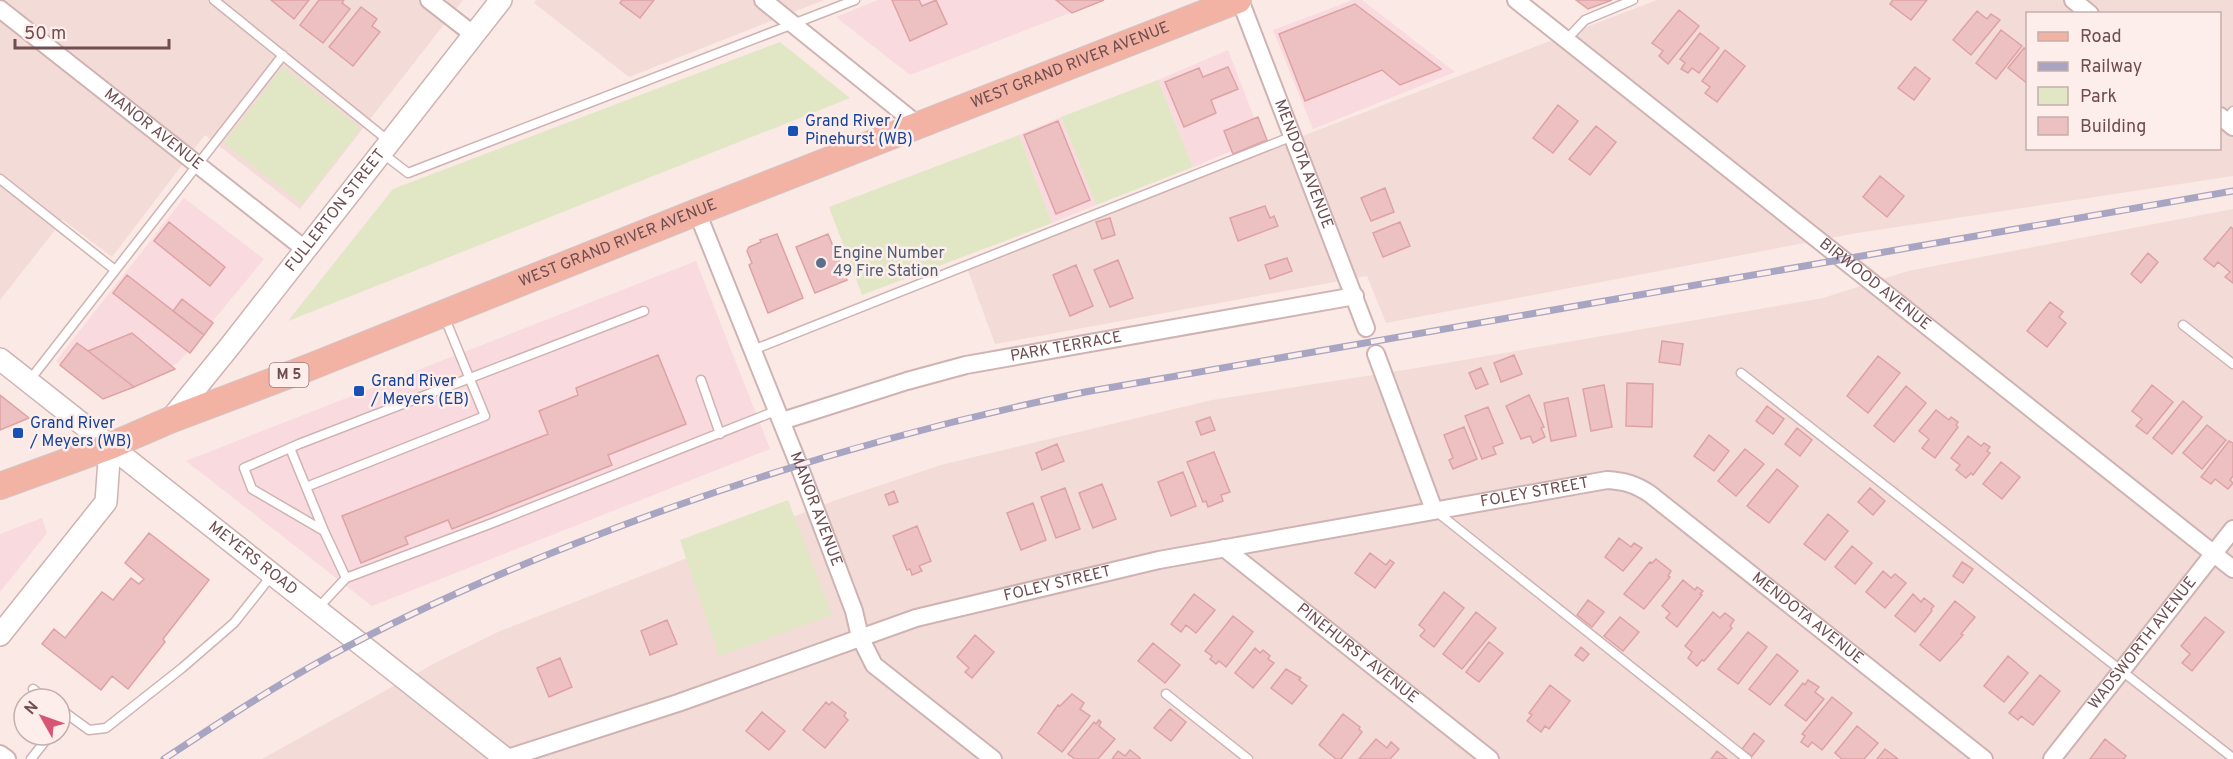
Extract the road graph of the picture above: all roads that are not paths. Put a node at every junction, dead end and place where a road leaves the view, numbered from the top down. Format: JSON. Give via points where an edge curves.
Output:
{"nodes":[{"id":1,"x":214,"y":0,"type":"edge"},
{"id":2,"x":429,"y":0,"type":"edge"},
{"id":3,"x":501,"y":0,"type":"edge"},
{"id":4,"x":763,"y":0,"type":"edge"},
{"id":5,"x":855,"y":0,"type":"edge"},
{"id":6,"x":1239,"y":0,"type":"edge"},
{"id":7,"x":1516,"y":0,"type":"edge"},
{"id":8,"x":1633,"y":0,"type":"edge"},
{"id":9,"x":2073,"y":0,"type":"edge"},
{"id":10,"x":0,"y":9,"type":"edge"},
{"id":11,"x":2088,"y":12,"type":"edge"},
{"id":12,"x":794,"y":25,"type":"junction"},
{"id":13,"x":474,"y":35,"type":"junction"},
{"id":14,"x":1566,"y":40,"type":"junction"},
{"id":15,"x":283,"y":56,"type":"junction"},
{"id":16,"x":918,"y":125,"type":"junction"},
{"id":17,"x":1293,"y":136,"type":"junction"},
{"id":18,"x":386,"y":148,"type":"junction"},
{"id":19,"x":198,"y":165,"type":"junction"},
{"id":20,"x":0,"y":179,"type":"edge"},
{"id":21,"x":697,"y":212,"type":"junction"},
{"id":22,"x":306,"y":250,"type":"junction"},
{"id":23,"x":115,"y":270,"type":"junction"},
{"id":24,"x":1355,"y":296,"type":"junction"},
{"id":25,"x":644,"y":312,"type":"dead end"},
{"id":26,"x":443,"y":313,"type":"junction"},
{"id":27,"x":2183,"y":325,"type":"dead end"},
{"id":28,"x":1366,"y":328,"type":"dead end"},
{"id":29,"x":753,"y":350,"type":"junction"},
{"id":30,"x":1376,"y":354,"type":"dead end"},
{"id":31,"x":0,"y":359,"type":"edge"},
{"id":32,"x":2233,"y":364,"type":"edge"},
{"id":33,"x":1741,"y":373,"type":"dead end"},
{"id":34,"x":469,"y":378,"type":"junction"},
{"id":35,"x":701,"y":380,"type":"dead end"},
{"id":36,"x":28,"y":381,"type":"junction"},
{"id":37,"x":780,"y":416,"type":"junction"},
{"id":38,"x":170,"y":420,"type":"junction"},
{"id":39,"x":720,"y":434,"type":"junction"},
{"id":40,"x":110,"y":446,"type":"junction"},
{"id":41,"x":290,"y":448,"type":"junction"},
{"id":42,"x":1629,"y":483,"type":"joint"},
{"id":43,"x":0,"y":486,"type":"edge"},
{"id":44,"x":306,"y":488,"type":"junction"},
{"id":45,"x":1434,"y":510,"type":"junction"},
{"id":46,"x":2233,"y":529,"type":"edge"},
{"id":47,"x":324,"y":531,"type":"junction"},
{"id":48,"x":1224,"y":548,"type":"junction"},
{"id":49,"x":2214,"y":553,"type":"junction"},
{"id":50,"x":2233,"y":569,"type":"edge"},
{"id":51,"x":273,"y":574,"type":"junction"},
{"id":52,"x":346,"y":578,"type":"junction"},
{"id":53,"x":318,"y":608,"type":"junction"},
{"id":54,"x":0,"y":635,"type":"edge"},
{"id":55,"x":860,"y":637,"type":"junction"},
{"id":56,"x":2122,"y":670,"type":"junction"},
{"id":57,"x":1166,"y":694,"type":"dead end"},
{"id":58,"x":72,"y":718,"type":"edge"},
{"id":59,"x":40,"y":747,"type":"edge"},
{"id":60,"x":0,"y":754,"type":"edge"},
{"id":61,"x":2233,"y":758,"type":"edge"},
{"id":62,"x":7,"y":759,"type":"edge"},
{"id":63,"x":31,"y":759,"type":"edge"},
{"id":64,"x":506,"y":759,"type":"edge"},
{"id":65,"x":993,"y":759,"type":"edge"},
{"id":66,"x":1248,"y":759,"type":"edge"},
{"id":67,"x":1490,"y":759,"type":"edge"},
{"id":68,"x":1747,"y":759,"type":"edge"},
{"id":69,"x":1984,"y":759,"type":"edge"},
{"id":70,"x":2052,"y":759,"type":"edge"}],
"edges":[{"from":1,"to":15,"type":"lane"},
{"from":2,"to":13,"type":"street"},
{"from":3,"to":13,"type":"street","name":"FULLERTON STREET"},
{"from":4,"to":12,"type":"street"},
{"from":5,"to":12,"type":"lane"},
{"from":6,"to":16,"type":"main road","name":"WEST GRAND RIVER AVENUE","number":"M 5"},
{"from":6,"to":17,"type":"street","name":"MENDOTA AVENUE"},
{"from":7,"to":14,"type":"street","name":"BIRWOOD AVENUE"},
{"from":8,"to":14,"type":"lane","via":[[1585,20]]},
{"from":9,"to":11,"type":"street"},
{"from":10,"to":19,"type":"street","name":"MANOR AVENUE"},
{"from":12,"to":16,"type":"street"},
{"from":12,"to":18,"type":"lane","via":[[408,173]]},
{"from":13,"to":18,"type":"street","name":"FULLERTON STREET"},
{"from":14,"to":49,"type":"street","name":"BIRWOOD AVENUE"},
{"from":15,"to":18,"type":"lane"},
{"from":15,"to":19,"type":"lane"},
{"from":16,"to":21,"type":"main road","name":"WEST GRAND RIVER AVENUE","number":"M 5"},
{"from":17,"to":24,"type":"street","name":"MENDOTA AVENUE"},
{"from":17,"to":29,"type":"lane"},
{"from":18,"to":22,"type":"street","name":"FULLERTON STREET"},
{"from":19,"to":22,"type":"street","name":"MANOR AVENUE"},
{"from":19,"to":23,"type":"lane"},
{"from":20,"to":23,"type":"lane"},
{"from":21,"to":26,"type":"main road","name":"WEST GRAND RIVER AVENUE","number":"M 5"},
{"from":21,"to":29,"type":"street","name":"MANOR AVENUE"},
{"from":22,"to":38,"type":"street","name":"FULLERTON STREET"},
{"from":23,"to":36,"type":"lane"},
{"from":24,"to":28,"type":"street","name":"MENDOTA AVENUE"},
{"from":24,"to":37,"type":"street","name":"PARK TERRACE","via":[[966,365]]},
{"from":25,"to":34,"type":"lane"},
{"from":26,"to":34,"type":"lane"},
{"from":26,"to":38,"type":"main road","name":"WEST GRAND RIVER AVENUE","number":"M 5"},
{"from":27,"to":32,"type":"lane"},
{"from":29,"to":37,"type":"street","name":"MANOR AVENUE"},
{"from":30,"to":45,"type":"street"},
{"from":31,"to":36,"type":"street","name":"MEYERS ROAD"},
{"from":33,"to":56,"type":"lane"},
{"from":34,"to":41,"type":"lane"},
{"from":34,"to":44,"type":"lane","via":[[485,416]]},
{"from":35,"to":39,"type":"lane"},
{"from":36,"to":40,"type":"street","name":"MEYERS ROAD"},
{"from":37,"to":39,"type":"lane"},
{"from":37,"to":55,"type":"street","name":"MANOR AVENUE","via":[[854,611]]},
{"from":38,"to":40,"type":"main road","name":"WEST GRAND RIVER AVENUE","number":"M 5"},
{"from":39,"to":52,"type":"lane"},
{"from":40,"to":43,"type":"main road","name":"WEST GRAND RIVER AVENUE","number":"M 5"},
{"from":40,"to":51,"type":"street","name":"MEYERS ROAD"},
{"from":40,"to":54,"type":"street","via":[[106,502]]},
{"from":41,"to":44,"type":"lane"},
{"from":41,"to":47,"type":"lane","via":[[244,468],[252,489]]},
{"from":42,"to":45,"type":"street","name":"FOLEY STREET","via":[[1606,480]]},
{"from":42,"to":69,"type":"street","name":"MENDOTA AVENUE","via":[[1650,494]]},
{"from":44,"to":47,"type":"lane"},
{"from":45,"to":48,"type":"street","name":"FOLEY STREET"},
{"from":45,"to":68,"type":"lane"},
{"from":46,"to":49,"type":"street","name":"WADSWORTH AVENUE"},
{"from":47,"to":52,"type":"lane"},
{"from":48,"to":55,"type":"street","name":"FOLEY STREET","via":[[916,618]]},
{"from":48,"to":67,"type":"street","name":"PINEHURST AVENUE"},
{"from":49,"to":50,"type":"street","name":"BIRWOOD AVENUE"},
{"from":49,"to":56,"type":"street","name":"WADSWORTH AVENUE"},
{"from":51,"to":53,"type":"street","name":"MEYERS ROAD"},
{"from":51,"to":58,"type":"lane","via":[[234,623],[106,728],[89,730]]},
{"from":52,"to":53,"type":"lane"},
{"from":53,"to":64,"type":"street","name":"MEYERS ROAD"},
{"from":55,"to":64,"type":"street","name":"FOLEY STREET","via":[[678,703]]},
{"from":55,"to":65,"type":"street","name":"MANOR AVENUE","via":[[874,665]]},
{"from":56,"to":61,"type":"lane"},
{"from":56,"to":70,"type":"street","name":"WADSWORTH AVENUE"},
{"from":57,"to":66,"type":"lane"},
{"from":59,"to":63,"type":"lane"},
{"from":60,"to":62,"type":"street"}]}
